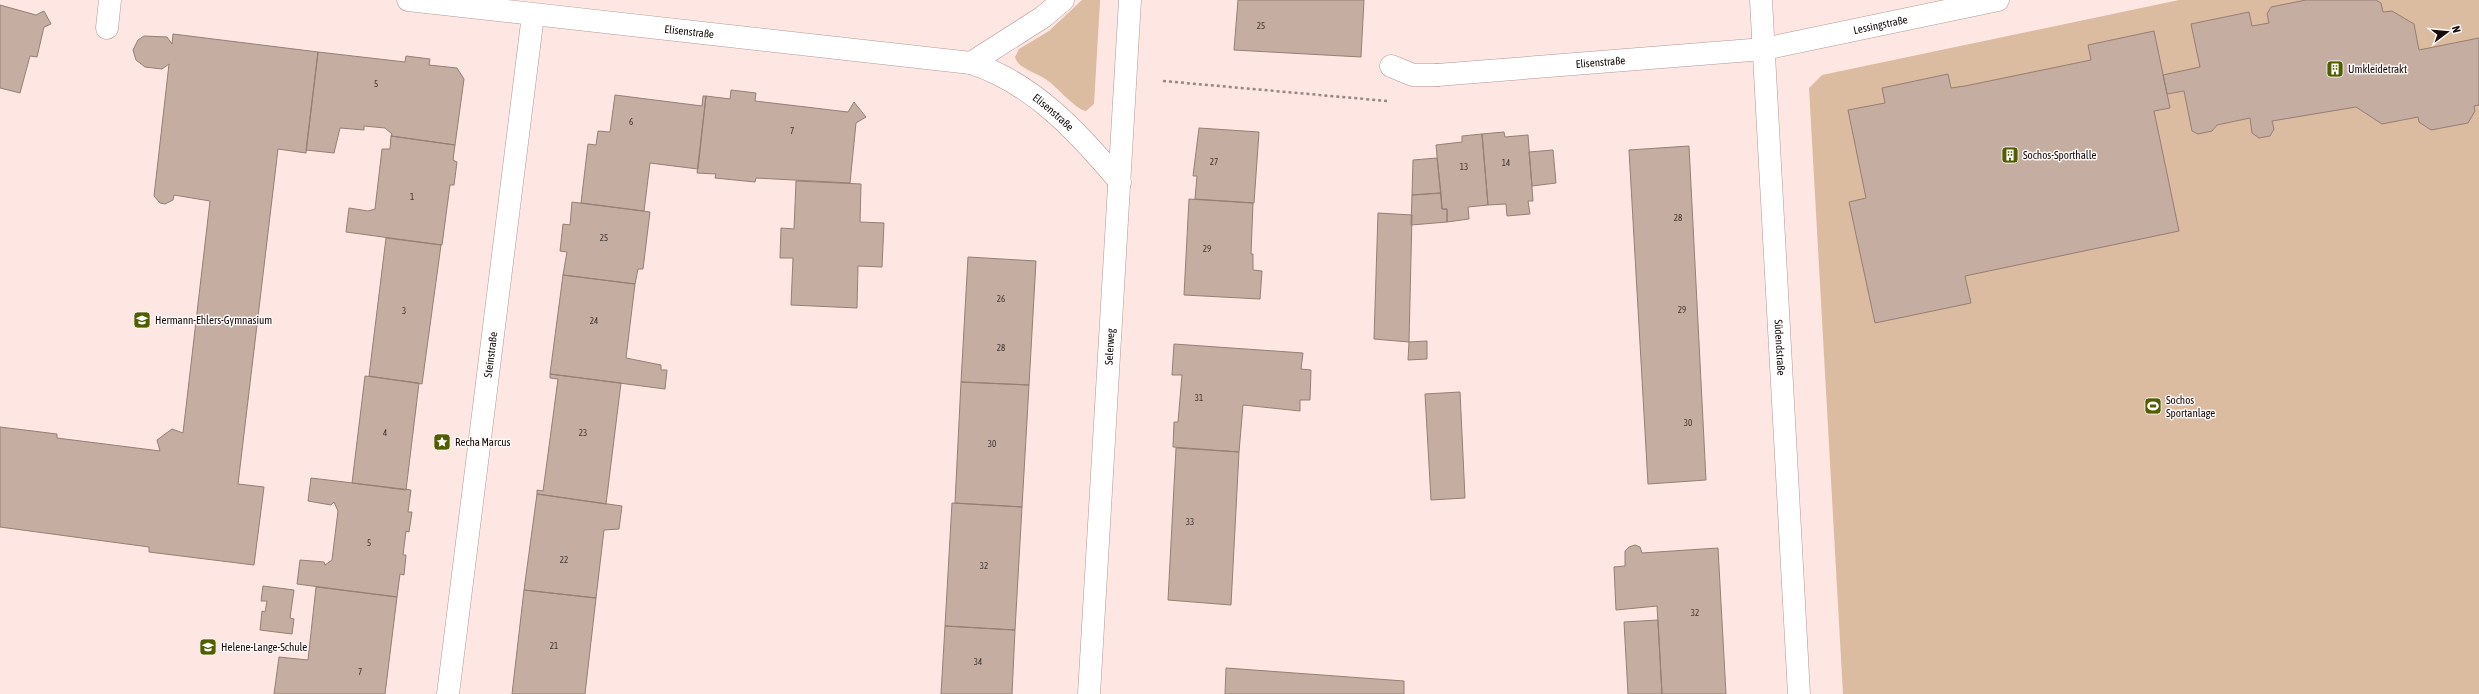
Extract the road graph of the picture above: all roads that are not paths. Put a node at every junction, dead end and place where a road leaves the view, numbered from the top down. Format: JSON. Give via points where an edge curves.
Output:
{"nodes":[{"id":1,"x":110,"y":0,"type":"edge"},
{"id":2,"x":408,"y":0,"type":"edge"},
{"id":3,"x":1062,"y":0,"type":"edge"},
{"id":4,"x":1130,"y":0,"type":"edge"},
{"id":5,"x":1761,"y":0,"type":"edge"},
{"id":6,"x":1998,"y":0,"type":"edge"},
{"id":7,"x":533,"y":15,"type":"junction"},
{"id":8,"x":107,"y":28,"type":"dead end"},
{"id":9,"x":1764,"y":48,"type":"junction"},
{"id":10,"x":971,"y":63,"type":"junction"},
{"id":11,"x":1392,"y":66,"type":"dead end"},
{"id":12,"x":1120,"y":182,"type":"junction"},
{"id":13,"x":448,"y":694,"type":"edge"},
{"id":14,"x":1089,"y":694,"type":"edge"},
{"id":15,"x":1799,"y":694,"type":"edge"}],
"edges":[{"from":1,"to":8,"type":"street"},
{"from":2,"to":7,"type":"street","name":"Elisenstraße"},
{"from":3,"to":10,"type":"street","via":[[1043,17]]},
{"from":4,"to":12,"type":"street","name":"Selerweg"},
{"from":5,"to":9,"type":"street","name":"Südendstraße"},
{"from":6,"to":9,"type":"street","name":"Lessingstraße"},
{"from":7,"to":10,"type":"street","name":"Elisenstraße"},
{"from":7,"to":13,"type":"street","name":"Steinstraße"},
{"from":9,"to":11,"type":"street","name":"Elisenstraße","via":[[1437,75],[1413,75]]},
{"from":9,"to":15,"type":"street","name":"Südendstraße"},
{"from":10,"to":12,"type":"street","name":"Elisenstraße","via":[[995,71],[1025,88],[1087,143]]},
{"from":12,"to":14,"type":"street","name":"Selerweg"}]}
